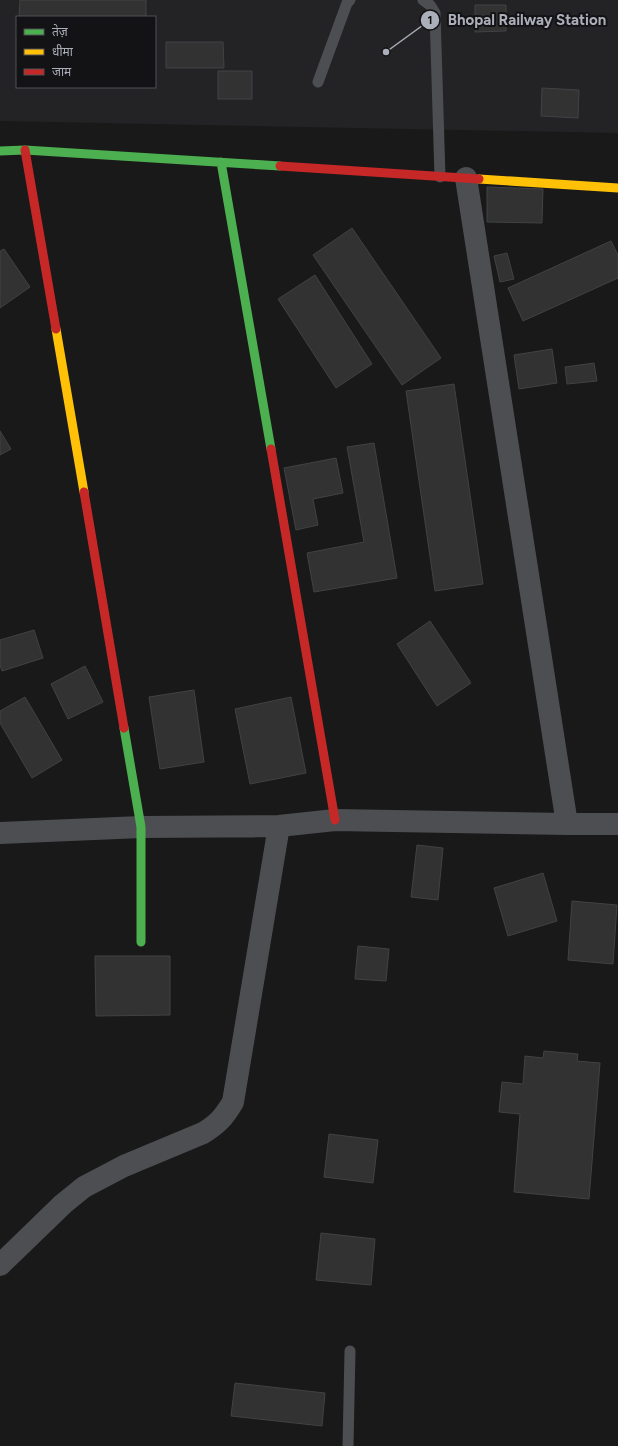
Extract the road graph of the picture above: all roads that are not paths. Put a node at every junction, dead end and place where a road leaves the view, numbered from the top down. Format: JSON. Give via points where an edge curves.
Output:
{"nodes":[{"id":1,"x":350,"y":0,"type":"edge"},
{"id":2,"x":423,"y":0,"type":"edge"},
{"id":3,"x":318,"y":82,"type":"dead end"},
{"id":4,"x":24,"y":150,"type":"junction"},
{"id":5,"x":0,"y":151,"type":"edge"},
{"id":6,"x":221,"y":162,"type":"junction"},
{"id":7,"x":440,"y":176,"type":"junction"},
{"id":8,"x":466,"y":178,"type":"junction"},
{"id":9,"x":618,"y":188,"type":"edge"},
{"id":10,"x":335,"y":820,"type":"junction"},
{"id":11,"x":567,"y":824,"type":"junction"},
{"id":12,"x":618,"y":824,"type":"edge"},
{"id":13,"x":279,"y":826,"type":"junction"},
{"id":14,"x":141,"y":827,"type":"junction"},
{"id":15,"x":0,"y":833,"type":"edge"},
{"id":16,"x":141,"y":942,"type":"dead end"},
{"id":17,"x":0,"y":1264,"type":"edge"},
{"id":18,"x":350,"y":1351,"type":"dead end"},
{"id":19,"x":348,"y":1446,"type":"edge"}],
"edges":[{"from":1,"to":3,"type":"lane"},
{"from":2,"to":7,"type":"lane","via":[[435,13]]},
{"from":4,"to":5,"type":"street"},
{"from":4,"to":6,"type":"street"},
{"from":4,"to":14,"type":"street"},
{"from":6,"to":7,"type":"street"},
{"from":6,"to":10,"type":"street"},
{"from":7,"to":8,"type":"street"},
{"from":8,"to":9,"type":"street"},
{"from":8,"to":11,"type":"street"},
{"from":10,"to":11,"type":"street"},
{"from":10,"to":13,"type":"street"},
{"from":11,"to":12,"type":"street"},
{"from":13,"to":14,"type":"street"},
{"from":13,"to":17,"type":"street","via":[[233,1102],[224,1117],[203,1133],[124,1166],[84,1187]]},
{"from":14,"to":15,"type":"street"},
{"from":14,"to":16,"type":"street"},
{"from":18,"to":19,"type":"lane"}]}
